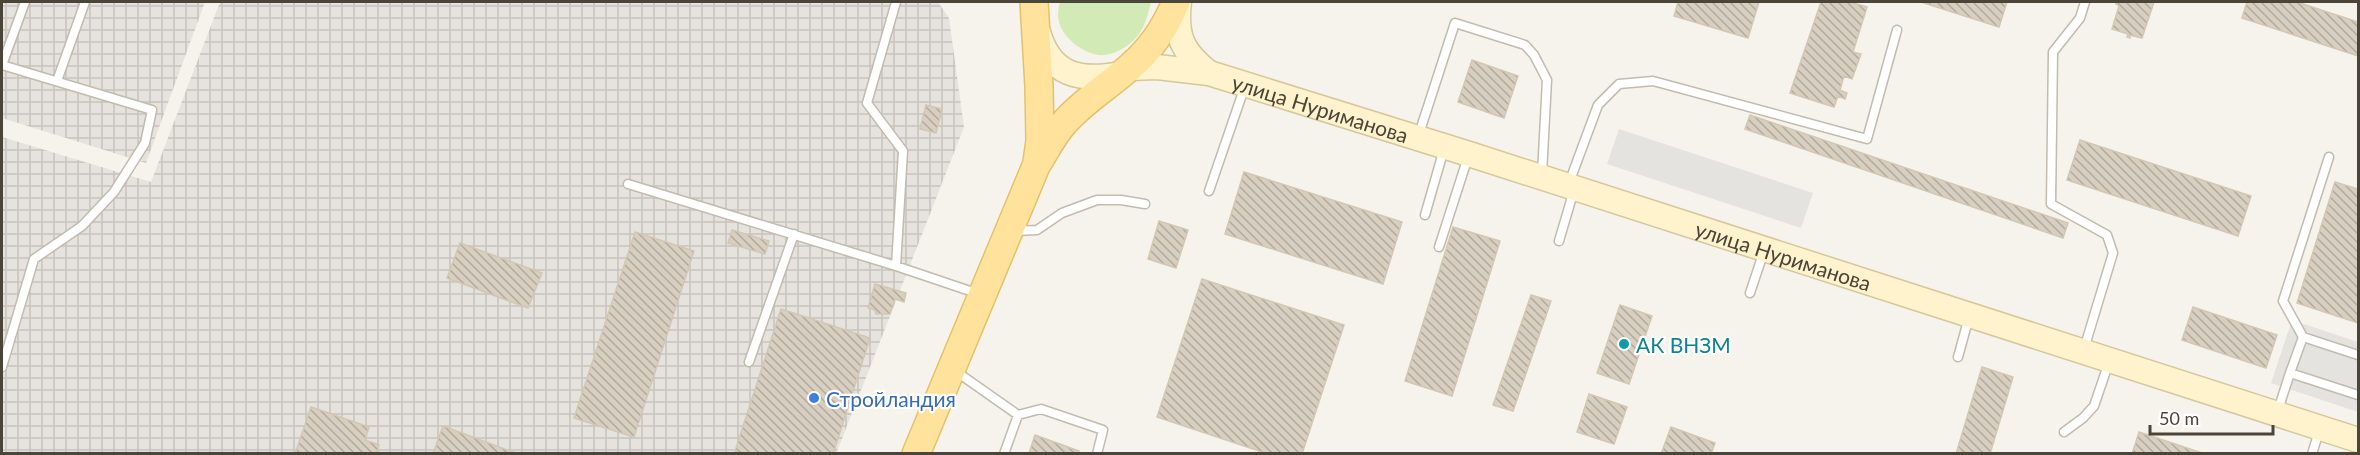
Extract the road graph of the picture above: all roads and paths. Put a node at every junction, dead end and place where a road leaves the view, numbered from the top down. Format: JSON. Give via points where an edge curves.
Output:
{"nodes":[{"id":1,"x":25,"y":2,"type":"edge"},
{"id":2,"x":85,"y":2,"type":"edge"},
{"id":3,"x":896,"y":2,"type":"edge"},
{"id":4,"x":1177,"y":2,"type":"edge"},
{"id":5,"x":2085,"y":2,"type":"edge"},
{"id":6,"x":1034,"y":10,"type":"edge"},
{"id":7,"x":1897,"y":30,"type":"dead end"},
{"id":8,"x":2,"y":65,"type":"edge"},
{"id":9,"x":1125,"y":71,"type":"junction"},
{"id":10,"x":1209,"y":73,"type":"junction"},
{"id":11,"x":57,"y":81,"type":"junction"},
{"id":12,"x":1246,"y":85,"type":"junction"},
{"id":13,"x":1417,"y":138,"type":"junction"},
{"id":14,"x":1445,"y":147,"type":"junction"},
{"id":15,"x":1469,"y":154,"type":"junction"},
{"id":16,"x":2329,"y":157,"type":"dead end"},
{"id":17,"x":1036,"y":166,"type":"junction"},
{"id":18,"x":1542,"y":177,"type":"junction"},
{"id":19,"x":628,"y":183,"type":"dead end"},
{"id":20,"x":1572,"y":187,"type":"junction"},
{"id":21,"x":1209,"y":191,"type":"dead end"},
{"id":22,"x":1145,"y":204,"type":"dead end"},
{"id":23,"x":1425,"y":215,"type":"dead end"},
{"id":24,"x":1009,"y":231,"type":"junction"},
{"id":25,"x":794,"y":234,"type":"junction"},
{"id":26,"x":1558,"y":241,"type":"dead end"},
{"id":27,"x":1439,"y":247,"type":"dead end"},
{"id":28,"x":1764,"y":249,"type":"junction"},
{"id":29,"x":896,"y":266,"type":"junction"},
{"id":30,"x":1750,"y":293,"type":"dead end"},
{"id":31,"x":982,"y":295,"type":"junction"},
{"id":32,"x":1969,"y":315,"type":"junction"},
{"id":33,"x":2303,"y":337,"type":"junction"},
{"id":34,"x":2084,"y":352,"type":"junction"},
{"id":35,"x":2358,"y":355,"type":"edge"},
{"id":36,"x":1958,"y":357,"type":"dead end"},
{"id":37,"x":2109,"y":361,"type":"junction"},
{"id":38,"x":749,"y":362,"type":"dead end"},
{"id":39,"x":2,"y":367,"type":"edge"},
{"id":40,"x":952,"y":368,"type":"junction"},
{"id":41,"x":2290,"y":373,"type":"junction"},
{"id":42,"x":2358,"y":395,"type":"edge"},
{"id":43,"x":1018,"y":415,"type":"junction"},
{"id":44,"x":2277,"y":415,"type":"junction"},
{"id":45,"x":2320,"y":428,"type":"junction"},
{"id":46,"x":2064,"y":432,"type":"dead end"},
{"id":47,"x":2351,"y":441,"type":"edge"},
{"id":48,"x":916,"y":453,"type":"edge"},
{"id":49,"x":1004,"y":453,"type":"edge"},
{"id":50,"x":1097,"y":453,"type":"edge"},
{"id":51,"x":2312,"y":453,"type":"edge"}],
"edges":[{"from":1,"to":8,"type":"lane"},
{"from":2,"to":11,"type":"lane"},
{"from":3,"to":29,"type":"lane","via":[[867,103],[903,151]]},
{"from":4,"to":9,"type":"main road","via":[[1161,30]]},
{"from":4,"to":10,"type":"main road","via":[[1183,46]]},
{"from":5,"to":34,"type":"lane","via":[[2080,18],[2053,52],[2051,204],[2107,235],[2113,253]]},
{"from":6,"to":9,"type":"main road","via":[[1042,45],[1063,70],[1089,77]]},
{"from":6,"to":17,"type":"main road","via":[[1040,141]]},
{"from":7,"to":20,"type":"lane","via":[[1868,139],[1653,81],[1619,84],[1599,105]]},
{"from":8,"to":11,"type":"lane"},
{"from":9,"to":10,"type":"main road","via":[[1157,67]]},
{"from":9,"to":17,"type":"main road","via":[[1062,124]]},
{"from":10,"to":12,"type":"main road","name":"улица Нуриманова"},
{"from":11,"to":39,"type":"lane","via":[[152,110],[145,143],[114,192],[82,226],[34,259]]},
{"from":12,"to":13,"type":"main road","name":"улица Нуриманова"},
{"from":12,"to":21,"type":"lane"},
{"from":13,"to":14,"type":"main road","name":"улица Нуриманова"},
{"from":13,"to":18,"type":"lane","via":[[1455,22],[1525,45],[1534,55],[1546,80]]},
{"from":14,"to":15,"type":"main road","name":"улица Нуриманова"},
{"from":14,"to":23,"type":"lane"},
{"from":15,"to":18,"type":"main road","name":"улица Нуриманова"},
{"from":15,"to":27,"type":"lane"},
{"from":16,"to":33,"type":"lane","via":[[2283,301]]},
{"from":17,"to":24,"type":"main road"},
{"from":18,"to":20,"type":"main road","name":"улица Нуриманова"},
{"from":19,"to":25,"type":"lane"},
{"from":20,"to":26,"type":"lane"},
{"from":20,"to":28,"type":"main road","name":"улица Нуриманова"},
{"from":22,"to":24,"type":"lane","via":[[1097,200],[1062,213],[1037,230]]},
{"from":24,"to":31,"type":"main road"},
{"from":25,"to":29,"type":"lane"},
{"from":25,"to":38,"type":"lane"},
{"from":28,"to":30,"type":"lane"},
{"from":28,"to":32,"type":"main road","name":"улица Нуриманова"},
{"from":29,"to":31,"type":"lane"},
{"from":31,"to":40,"type":"main road"},
{"from":32,"to":34,"type":"main road","name":"улица Нуриманова"},
{"from":32,"to":36,"type":"lane"},
{"from":33,"to":35,"type":"lane"},
{"from":33,"to":41,"type":"lane"},
{"from":34,"to":37,"type":"main road","name":"улица Нуриманова"},
{"from":37,"to":44,"type":"main road","name":"улица Нуриманова"},
{"from":37,"to":46,"type":"lane","via":[[2094,406]]},
{"from":40,"to":43,"type":"lane"},
{"from":40,"to":48,"type":"main road"},
{"from":41,"to":42,"type":"lane"},
{"from":41,"to":44,"type":"lane"},
{"from":43,"to":49,"type":"lane"},
{"from":43,"to":50,"type":"lane","via":[[1041,409],[1103,430]]},
{"from":44,"to":45,"type":"main road","name":"улица Нуриманова"},
{"from":45,"to":47,"type":"main road","name":"улица Нуриманова"},
{"from":45,"to":51,"type":"lane"}]}
